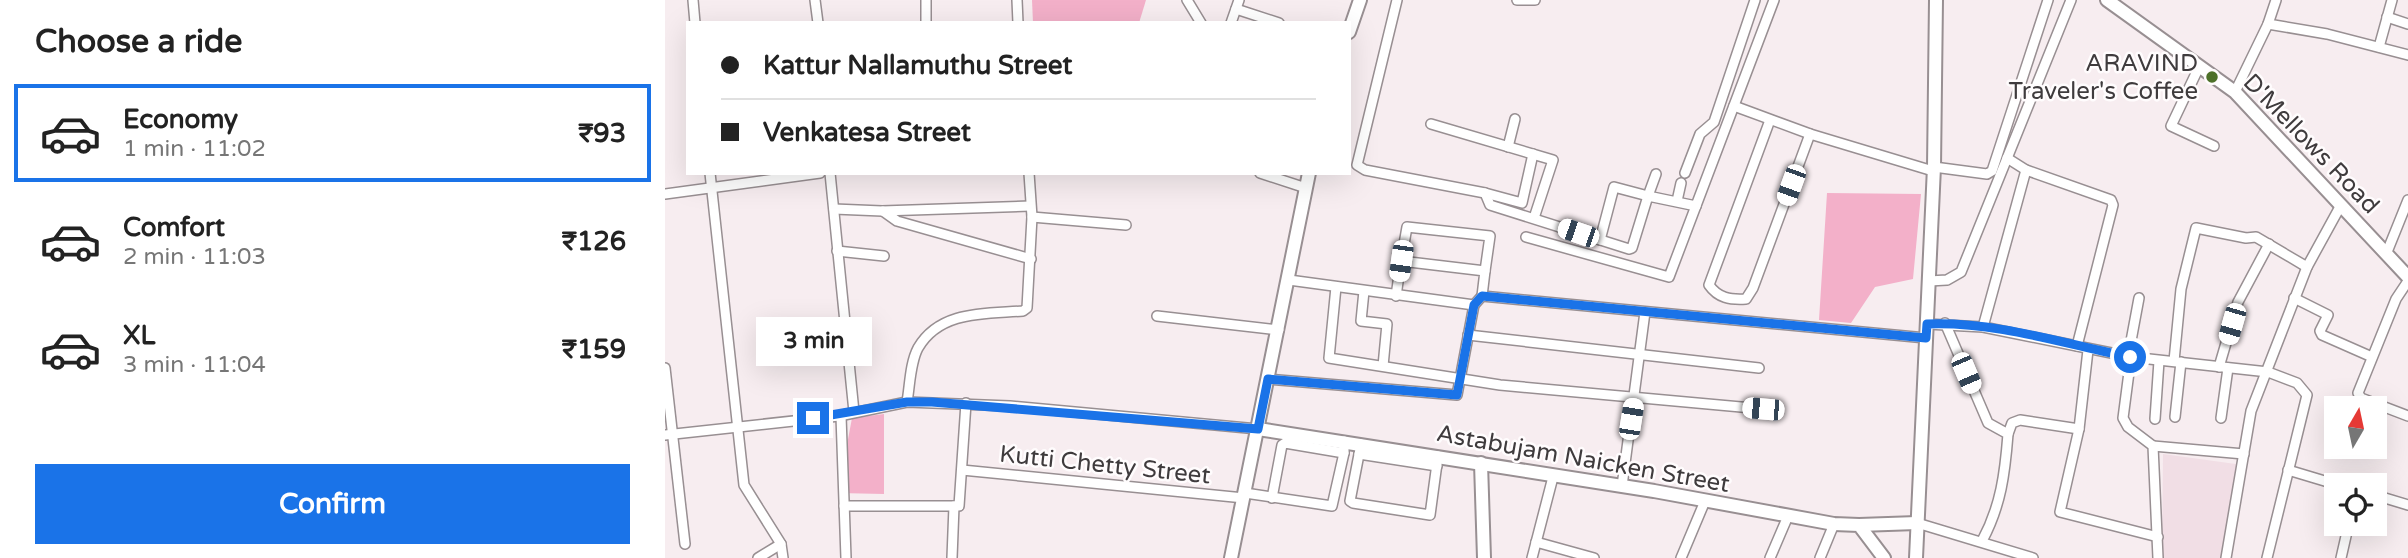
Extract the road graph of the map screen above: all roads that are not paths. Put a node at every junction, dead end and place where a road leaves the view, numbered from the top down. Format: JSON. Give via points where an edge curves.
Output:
{"nodes":[{"id":1,"x":693,"y":0,"type":"edge"},
{"id":2,"x":815,"y":0,"type":"edge"},
{"id":3,"x":926,"y":0,"type":"edge"},
{"id":4,"x":1017,"y":0,"type":"edge"},
{"id":5,"x":1187,"y":0,"type":"edge"},
{"id":6,"x":1360,"y":0,"type":"edge"},
{"id":7,"x":1397,"y":0,"type":"edge"},
{"id":8,"x":1517,"y":0,"type":"edge"},
{"id":9,"x":1535,"y":0,"type":"edge"},
{"id":10,"x":1755,"y":0,"type":"edge"},
{"id":11,"x":1774,"y":0,"type":"edge"},
{"id":12,"x":1936,"y":0,"type":"edge"},
{"id":13,"x":2048,"y":0,"type":"edge"},
{"id":14,"x":2071,"y":0,"type":"edge"},
{"id":15,"x":2107,"y":0,"type":"edge"},
{"id":16,"x":2276,"y":0,"type":"edge"},
{"id":17,"x":2392,"y":0,"type":"edge"},
{"id":18,"x":1238,"y":4,"type":"edge"},
{"id":19,"x":2387,"y":16,"type":"junction"},
{"id":20,"x":695,"y":21,"type":"edge"},
{"id":21,"x":818,"y":21,"type":"edge"},
{"id":22,"x":926,"y":21,"type":"edge"},
{"id":23,"x":1018,"y":21,"type":"edge"},
{"id":24,"x":1200,"y":21,"type":"edge"},
{"id":25,"x":1232,"y":21,"type":"edge"},
{"id":26,"x":1275,"y":21,"type":"edge"},
{"id":27,"x":2269,"y":24,"type":"junction"},
{"id":28,"x":2408,"y":24,"type":"edge"},
{"id":29,"x":1351,"y":26,"type":"edge"},
{"id":30,"x":2379,"y":47,"type":"junction"},
{"id":31,"x":2408,"y":55,"type":"edge"},
{"id":32,"x":2199,"y":67,"type":"junction"},
{"id":33,"x":2235,"y":92,"type":"junction"},
{"id":34,"x":1734,"y":106,"type":"junction"},
{"id":35,"x":1515,"y":119,"type":"dead end"},
{"id":36,"x":1770,"y":120,"type":"junction"},
{"id":37,"x":1431,"y":124,"type":"dead end"},
{"id":38,"x":1810,"y":134,"type":"junction"},
{"id":39,"x":2214,"y":146,"type":"dead end"},
{"id":40,"x":1508,"y":147,"type":"junction"},
{"id":41,"x":1533,"y":154,"type":"junction"},
{"id":42,"x":2007,"y":158,"type":"junction"},
{"id":43,"x":1933,"y":169,"type":"junction"},
{"id":44,"x":2026,"y":170,"type":"junction"},
{"id":45,"x":1685,"y":173,"type":"dead end"},
{"id":46,"x":1656,"y":174,"type":"dead end"},
{"id":47,"x":710,"y":175,"type":"edge"},
{"id":48,"x":804,"y":175,"type":"edge"},
{"id":49,"x":830,"y":175,"type":"edge"},
{"id":50,"x":1029,"y":175,"type":"edge"},
{"id":51,"x":1266,"y":175,"type":"edge"},
{"id":52,"x":1309,"y":175,"type":"edge"},
{"id":53,"x":1681,"y":183,"type":"dead end"},
{"id":54,"x":711,"y":187,"type":"junction"},
{"id":55,"x":1306,"y":188,"type":"junction"},
{"id":56,"x":1485,"y":193,"type":"junction"},
{"id":57,"x":665,"y":194,"type":"edge"},
{"id":58,"x":1649,"y":196,"type":"junction"},
{"id":59,"x":2408,"y":200,"type":"edge"},
{"id":60,"x":1677,"y":201,"type":"junction"},
{"id":61,"x":1696,"y":205,"type":"junction"},
{"id":62,"x":2341,"y":205,"type":"junction"},
{"id":63,"x":1030,"y":206,"type":"junction"},
{"id":64,"x":834,"y":209,"type":"junction"},
{"id":65,"x":882,"y":211,"type":"junction"},
{"id":66,"x":1032,"y":217,"type":"junction"},
{"id":67,"x":1534,"y":218,"type":"junction"},
{"id":68,"x":1126,"y":225,"type":"dead end"},
{"id":69,"x":1526,"y":237,"type":"dead end"},
{"id":70,"x":1600,"y":240,"type":"junction"},
{"id":71,"x":2269,"y":244,"type":"junction"},
{"id":72,"x":837,"y":251,"type":"junction"},
{"id":73,"x":2387,"y":252,"type":"junction"},
{"id":74,"x":884,"y":256,"type":"dead end"},
{"id":75,"x":1031,"y":259,"type":"junction"},
{"id":76,"x":1401,"y":261,"type":"junction"},
{"id":77,"x":2307,"y":267,"type":"junction"},
{"id":78,"x":1485,"y":271,"type":"junction"},
{"id":79,"x":1289,"y":279,"type":"junction"},
{"id":80,"x":2408,"y":279,"type":"edge"},
{"id":81,"x":1929,"y":281,"type":"junction"},
{"id":82,"x":1336,"y":287,"type":"junction"},
{"id":83,"x":1364,"y":291,"type":"junction"},
{"id":84,"x":1396,"y":296,"type":"junction"},
{"id":85,"x":1482,"y":296,"type":"junction"},
{"id":86,"x":2139,"y":298,"type":"dead end"},
{"id":87,"x":2294,"y":298,"type":"junction"},
{"id":88,"x":1474,"y":305,"type":"junction"},
{"id":89,"x":1645,"y":313,"type":"junction"},
{"id":90,"x":1157,"y":316,"type":"dead end"},
{"id":91,"x":1945,"y":323,"type":"junction"},
{"id":92,"x":1927,"y":324,"type":"junction"},
{"id":93,"x":1983,"y":327,"type":"junction"},
{"id":94,"x":1279,"y":330,"type":"junction"},
{"id":95,"x":1468,"y":335,"type":"junction"},
{"id":96,"x":1926,"y":338,"type":"junction"},
{"id":97,"x":2077,"y":346,"type":"junction"},
{"id":98,"x":2088,"y":350,"type":"junction"},
{"id":99,"x":1641,"y":355,"type":"junction"},
{"id":100,"x":2129,"y":357,"type":"junction"},
{"id":101,"x":2372,"y":357,"type":"junction"},
{"id":102,"x":2159,"y":361,"type":"junction"},
{"id":103,"x":2177,"y":362,"type":"junction"},
{"id":104,"x":1383,"y":366,"type":"junction"},
{"id":105,"x":2223,"y":367,"type":"junction"},
{"id":106,"x":665,"y":368,"type":"edge"},
{"id":107,"x":1759,"y":368,"type":"dead end"},
{"id":108,"x":2268,"y":372,"type":"junction"},
{"id":109,"x":1461,"y":378,"type":"junction"},
{"id":110,"x":1268,"y":379,"type":"junction"},
{"id":111,"x":1635,"y":397,"type":"junction"},
{"id":112,"x":907,"y":402,"type":"junction"},
{"id":113,"x":966,"y":403,"type":"junction"},
{"id":114,"x":1763,"y":409,"type":"dead end"},
{"id":115,"x":854,"y":412,"type":"junction"},
{"id":116,"x":841,"y":415,"type":"junction"},
{"id":117,"x":2175,"y":416,"type":"dead end"},
{"id":118,"x":2408,"y":416,"type":"edge"},
{"id":119,"x":2221,"y":418,"type":"dead end"},
{"id":120,"x":2155,"y":419,"type":"dead end"},
{"id":121,"x":735,"y":425,"type":"junction"},
{"id":122,"x":1258,"y":429,"type":"junction"},
{"id":123,"x":2079,"y":429,"type":"junction"},
{"id":124,"x":2008,"y":434,"type":"junction"},
{"id":125,"x":669,"y":435,"type":"edge"},
{"id":126,"x":2153,"y":446,"type":"junction"},
{"id":127,"x":1344,"y":447,"type":"junction"},
{"id":128,"x":1360,"y":449,"type":"junction"},
{"id":129,"x":2243,"y":454,"type":"junction"},
{"id":130,"x":1437,"y":461,"type":"junction"},
{"id":131,"x":1481,"y":464,"type":"junction"},
{"id":132,"x":962,"y":470,"type":"junction"},
{"id":133,"x":2288,"y":470,"type":"junction"},
{"id":134,"x":1553,"y":477,"type":"junction"},
{"id":135,"x":2324,"y":481,"type":"edge"},
{"id":136,"x":1622,"y":486,"type":"junction"},
{"id":137,"x":1244,"y":496,"type":"junction"},
{"id":138,"x":1272,"y":498,"type":"junction"},
{"id":139,"x":2387,"y":499,"type":"edge"},
{"id":140,"x":1705,"y":500,"type":"junction"},
{"id":141,"x":2408,"y":505,"type":"edge"},
{"id":142,"x":844,"y":506,"type":"junction"},
{"id":143,"x":954,"y":506,"type":"junction"},
{"id":144,"x":1788,"y":516,"type":"junction"},
{"id":145,"x":1917,"y":523,"type":"junction"},
{"id":146,"x":1834,"y":524,"type":"junction"},
{"id":147,"x":1859,"y":524,"type":"junction"},
{"id":148,"x":2346,"y":536,"type":"edge"},
{"id":149,"x":2158,"y":537,"type":"junction"},
{"id":150,"x":1982,"y":541,"type":"junction"},
{"id":151,"x":1536,"y":542,"type":"junction"},
{"id":152,"x":685,"y":544,"type":"dead end"},
{"id":153,"x":781,"y":544,"type":"junction"},
{"id":154,"x":2002,"y":554,"type":"edge"},
{"id":155,"x":758,"y":558,"type":"edge"},
{"id":156,"x":783,"y":558,"type":"edge"},
{"id":157,"x":846,"y":558,"type":"edge"},
{"id":158,"x":952,"y":558,"type":"edge"},
{"id":159,"x":1231,"y":558,"type":"edge"},
{"id":160,"x":1484,"y":558,"type":"edge"},
{"id":161,"x":1532,"y":558,"type":"edge"},
{"id":162,"x":1594,"y":558,"type":"edge"},
{"id":163,"x":1681,"y":558,"type":"edge"},
{"id":164,"x":1770,"y":558,"type":"edge"},
{"id":165,"x":1820,"y":558,"type":"edge"},
{"id":166,"x":1884,"y":558,"type":"edge"},
{"id":167,"x":1916,"y":558,"type":"edge"},
{"id":168,"x":2033,"y":558,"type":"edge"},
{"id":169,"x":2158,"y":558,"type":"edge"},
{"id":170,"x":2226,"y":558,"type":"edge"},
{"id":171,"x":2267,"y":558,"type":"edge"},
{"id":172,"x":2341,"y":558,"type":"edge"}],
"edges":[{"from":1,"to":20,"type":"street"},
{"from":2,"to":21,"type":"street"},
{"from":3,"to":22,"type":"street"},
{"from":4,"to":23,"type":"street"},
{"from":5,"to":24,"type":"street"},
{"from":6,"to":29,"type":"street"},
{"from":7,"to":56,"type":"street","via":[[1357,165]]},
{"from":8,"to":9,"type":"street"},
{"from":10,"to":45,"type":"street","via":[[1714,122],[1699,134]]},
{"from":11,"to":34,"type":"street"},
{"from":12,"to":43,"type":"street"},
{"from":13,"to":43,"type":"street","via":[[1992,171]]},
{"from":14,"to":42,"type":"street"},
{"from":15,"to":32,"type":"street","name":"D'Mellows Road"},
{"from":16,"to":27,"type":"street"},
{"from":17,"to":19,"type":"street"},
{"from":18,"to":25,"type":"street"},
{"from":18,"to":26,"type":"street"},
{"from":19,"to":28,"type":"street"},
{"from":19,"to":30,"type":"street"},
{"from":27,"to":30,"type":"street"},
{"from":27,"to":33,"type":"street"},
{"from":30,"to":31,"type":"street"},
{"from":32,"to":33,"type":"street","name":"D'Mellows Road"},
{"from":32,"to":39,"type":"street","via":[[2171,126]]},
{"from":33,"to":62,"type":"street","name":"D'Mellows Road"},
{"from":34,"to":36,"type":"street"},
{"from":34,"to":61,"type":"street"},
{"from":35,"to":40,"type":"street"},
{"from":36,"to":38,"type":"street"},
{"from":36,"to":38,"type":"street","via":[[1709,285],[1716,294],[1746,299],[1753,288]]},
{"from":37,"to":40,"type":"street"},
{"from":38,"to":43,"type":"street"},
{"from":40,"to":41,"type":"street"},
{"from":41,"to":56,"type":"street","via":[[1522,203]]},
{"from":41,"to":67,"type":"street","via":[[1553,160]]},
{"from":42,"to":44,"type":"street"},
{"from":42,"to":81,"type":"street","via":[[1961,272],[1947,280]]},
{"from":43,"to":81,"type":"street"},
{"from":44,"to":93,"type":"street"},
{"from":44,"to":97,"type":"street","via":[[2112,202]]},
{"from":46,"to":58,"type":"street"},
{"from":47,"to":54,"type":"street"},
{"from":48,"to":54,"type":"street"},
{"from":49,"to":64,"type":"street"},
{"from":50,"to":63,"type":"street"},
{"from":51,"to":55,"type":"street"},
{"from":52,"to":55,"type":"street"},
{"from":53,"to":60,"type":"street"},
{"from":54,"to":57,"type":"street"},
{"from":54,"to":121,"type":"street"},
{"from":55,"to":79,"type":"street"},
{"from":56,"to":67,"type":"street","via":[[1490,205]]},
{"from":58,"to":60,"type":"street"},
{"from":58,"to":70,"type":"street","via":[[1631,249]]},
{"from":58,"to":70,"type":"street","via":[[1616,186]]},
{"from":59,"to":73,"type":"street"},
{"from":60,"to":61,"type":"street"},
{"from":61,"to":69,"type":"street","via":[[1666,278]]},
{"from":62,"to":73,"type":"street","name":"D'Mellows Road"},
{"from":62,"to":77,"type":"street"},
{"from":63,"to":65,"type":"street"},
{"from":63,"to":66,"type":"street"},
{"from":64,"to":65,"type":"street"},
{"from":64,"to":72,"type":"street"},
{"from":65,"to":75,"type":"street","via":[[897,221]]},
{"from":66,"to":68,"type":"street"},
{"from":66,"to":75,"type":"street"},
{"from":67,"to":70,"type":"street"},
{"from":71,"to":77,"type":"street"},
{"from":71,"to":103,"type":"street","via":[[2256,237],[2199,227],[2194,230],[2177,314]]},
{"from":71,"to":105,"type":"street","via":[[2238,302]]},
{"from":72,"to":74,"type":"street"},
{"from":72,"to":115,"type":"street"},
{"from":73,"to":80,"type":"street","name":"D'Mellows Road"},
{"from":75,"to":112,"type":"street","via":[[1026,310],[960,317],[941,324],[917,350]]},
{"from":76,"to":78,"type":"street"},
{"from":76,"to":78,"type":"street","via":[[1407,227],[1490,236]]},
{"from":76,"to":84,"type":"street"},
{"from":77,"to":87,"type":"street"},
{"from":78,"to":85,"type":"street"},
{"from":79,"to":82,"type":"street"},
{"from":79,"to":94,"type":"street"},
{"from":80,"to":101,"type":"street"},
{"from":81,"to":92,"type":"street"},
{"from":82,"to":83,"type":"street"},
{"from":82,"to":104,"type":"street","via":[[1329,358]]},
{"from":83,"to":84,"type":"street"},
{"from":83,"to":104,"type":"street","via":[[1361,321],[1387,324]]},
{"from":84,"to":88,"type":"street"},
{"from":85,"to":88,"type":"street"},
{"from":85,"to":89,"type":"street"},
{"from":86,"to":100,"type":"street"},
{"from":87,"to":101,"type":"street","via":[[2328,315],[2322,335]]},
{"from":87,"to":108,"type":"street"},
{"from":88,"to":95,"type":"street"},
{"from":89,"to":96,"type":"street"},
{"from":89,"to":99,"type":"street"},
{"from":90,"to":94,"type":"street"},
{"from":91,"to":92,"type":"street"},
{"from":91,"to":93,"type":"street"},
{"from":91,"to":124,"type":"street","via":[[1988,423]]},
{"from":92,"to":96,"type":"street"},
{"from":93,"to":97,"type":"street"},
{"from":94,"to":110,"type":"street"},
{"from":95,"to":99,"type":"street"},
{"from":95,"to":109,"type":"street"},
{"from":96,"to":145,"type":"street"},
{"from":97,"to":98,"type":"street"},
{"from":98,"to":100,"type":"street"},
{"from":98,"to":123,"type":"street"},
{"from":99,"to":107,"type":"street"},
{"from":99,"to":111,"type":"street"},
{"from":100,"to":102,"type":"street"},
{"from":100,"to":126,"type":"street","via":[[2123,418]]},
{"from":101,"to":118,"type":"street","via":[[2359,397]]},
{"from":102,"to":103,"type":"street"},
{"from":102,"to":120,"type":"street"},
{"from":103,"to":105,"type":"street"},
{"from":103,"to":117,"type":"street"},
{"from":104,"to":109,"type":"street"},
{"from":105,"to":108,"type":"street"},
{"from":105,"to":119,"type":"street"},
{"from":106,"to":125,"type":"street"},
{"from":108,"to":129,"type":"street","via":[[2251,411]]},
{"from":108,"to":133,"type":"street","via":[[2303,387],[2307,395]]},
{"from":109,"to":110,"type":"street","via":[[1457,395]]},
{"from":109,"to":111,"type":"street"},
{"from":110,"to":122,"type":"street"},
{"from":111,"to":114,"type":"street"},
{"from":111,"to":136,"type":"street"},
{"from":112,"to":113,"type":"street"},
{"from":112,"to":115,"type":"street"},
{"from":113,"to":122,"type":"street"},
{"from":113,"to":132,"type":"street"},
{"from":115,"to":116,"type":"street"},
{"from":116,"to":121,"type":"street"},
{"from":116,"to":142,"type":"street"},
{"from":121,"to":125,"type":"street"},
{"from":121,"to":153,"type":"street","via":[[744,485]]},
{"from":122,"to":127,"type":"street","name":"Astabujam Naicken Street"},
{"from":122,"to":137,"type":"street"},
{"from":123,"to":124,"type":"street","via":[[2020,420],[2012,423]]},
{"from":123,"to":149,"type":"street","via":[[2060,512]]},
{"from":124,"to":150,"type":"street","via":[[1997,513]]},
{"from":125,"to":152,"type":"street"},
{"from":126,"to":129,"type":"street"},
{"from":126,"to":149,"type":"street"},
{"from":127,"to":128,"type":"street","name":"Astabujam Naicken Street"},
{"from":127,"to":138,"type":"street","via":[[1282,445]]},
{"from":127,"to":138,"type":"street","name":"Kutti Chetty Street","via":[[1332,506]]},
{"from":128,"to":130,"type":"street","name":"Astabujam Naicken Street"},
{"from":128,"to":130,"type":"street","via":[[1350,502],[1416,513],[1432,513]]},
{"from":129,"to":170,"type":"street"},
{"from":130,"to":131,"type":"street","name":"Astabujam Naicken Street"},
{"from":131,"to":134,"type":"street","name":"Astabujam Naicken Street"},
{"from":131,"to":160,"type":"street"},
{"from":132,"to":137,"type":"street","name":"Kutti Chetty Street"},
{"from":132,"to":143,"type":"street","via":[[959,506]]},
{"from":133,"to":135,"type":"street"},
{"from":133,"to":171,"type":"street"},
{"from":134,"to":136,"type":"street","name":"Astabujam Naicken Street"},
{"from":134,"to":151,"type":"street"},
{"from":136,"to":140,"type":"street","name":"Astabujam Naicken Street"},
{"from":137,"to":138,"type":"street","name":"Kutti Chetty Street"},
{"from":137,"to":159,"type":"street"},
{"from":139,"to":141,"type":"street"},
{"from":140,"to":144,"type":"street","name":"Astabujam Naicken Street"},
{"from":140,"to":163,"type":"street"},
{"from":142,"to":143,"type":"street"},
{"from":142,"to":157,"type":"street"},
{"from":143,"to":158,"type":"street"},
{"from":144,"to":146,"type":"street","name":"Astabujam Naicken Street"},
{"from":144,"to":164,"type":"street"},
{"from":145,"to":147,"type":"street","name":"Astabujam Naicken Street"},
{"from":145,"to":150,"type":"street"},
{"from":145,"to":167,"type":"street"},
{"from":146,"to":147,"type":"street","name":"Astabujam Naicken Street"},
{"from":146,"to":165,"type":"street"},
{"from":147,"to":166,"type":"street"},
{"from":148,"to":172,"type":"street"},
{"from":149,"to":169,"type":"street"},
{"from":150,"to":154,"type":"street"},
{"from":151,"to":161,"type":"street"},
{"from":151,"to":162,"type":"street"},
{"from":153,"to":155,"type":"street"},
{"from":153,"to":156,"type":"street"},
{"from":154,"to":168,"type":"street"}]}
